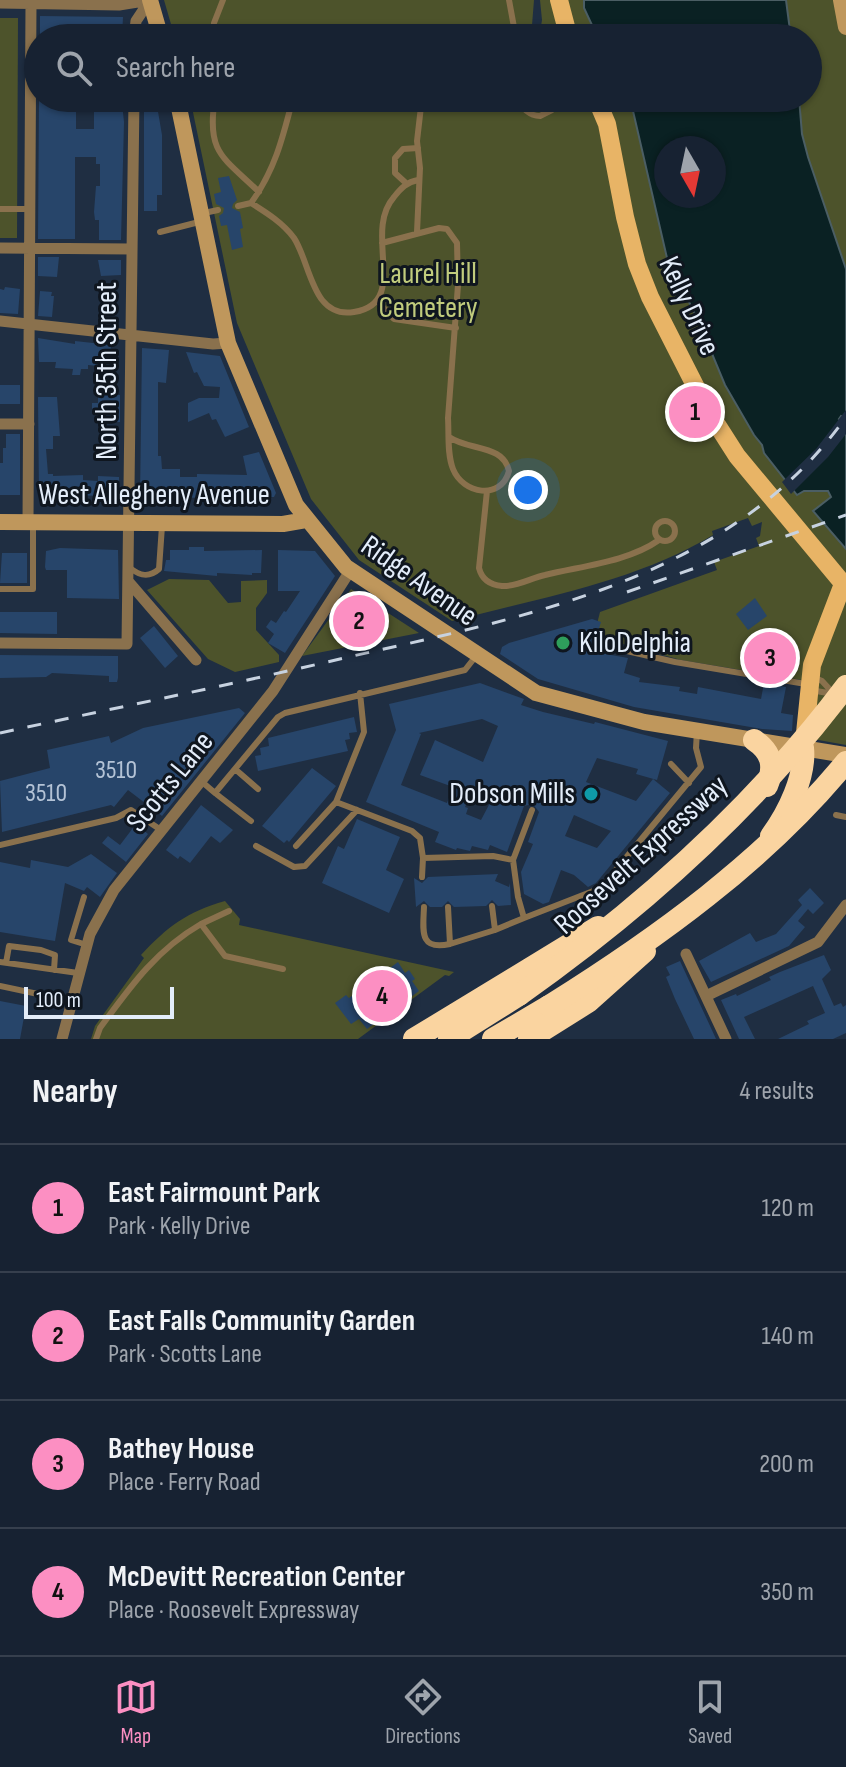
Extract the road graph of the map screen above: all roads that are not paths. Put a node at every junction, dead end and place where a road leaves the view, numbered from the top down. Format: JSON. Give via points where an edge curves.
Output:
{"nodes":[{"id":1,"x":150,"y":0,"type":"edge"},
{"id":2,"x":223,"y":0,"type":"edge"},
{"id":3,"x":509,"y":0,"type":"edge"},
{"id":4,"x":559,"y":0,"type":"edge"},
{"id":5,"x":841,"y":0,"type":"edge"},
{"id":6,"x":76,"y":2,"type":"edge"},
{"id":7,"x":0,"y":3,"type":"edge"},
{"id":8,"x":31,"y":4,"type":"junction"},
{"id":9,"x":31,"y":24,"type":"edge"},
{"id":10,"x":136,"y":24,"type":"edge"},
{"id":11,"x":157,"y":24,"type":"edge"},
{"id":12,"x":214,"y":24,"type":"edge"},
{"id":13,"x":513,"y":24,"type":"edge"},
{"id":14,"x":565,"y":24,"type":"edge"},
{"id":15,"x":846,"y":27,"type":"edge"},
{"id":16,"x":30,"y":112,"type":"edge"},
{"id":17,"x":134,"y":112,"type":"edge"},
{"id":18,"x":181,"y":112,"type":"edge"},
{"id":19,"x":214,"y":112,"type":"edge"},
{"id":20,"x":289,"y":112,"type":"edge"},
{"id":21,"x":421,"y":112,"type":"edge"},
{"id":22,"x":531,"y":112,"type":"edge"},
{"id":23,"x":549,"y":112,"type":"edge"},
{"id":24,"x":602,"y":112,"type":"edge"},
{"id":25,"x":418,"y":148,"type":"junction"},
{"id":26,"x":418,"y":180,"type":"junction"},
{"id":27,"x":407,"y":184,"type":"junction"},
{"id":28,"x":259,"y":192,"type":"junction"},
{"id":29,"x":251,"y":203,"type":"junction"},
{"id":30,"x":238,"y":206,"type":"dead end"},
{"id":31,"x":0,"y":209,"type":"edge"},
{"id":32,"x":29,"y":209,"type":"junction"},
{"id":33,"x":207,"y":215,"type":"junction"},
{"id":34,"x":160,"y":232,"type":"dead end"},
{"id":35,"x":417,"y":232,"type":"junction"},
{"id":36,"x":382,"y":243,"type":"junction"},
{"id":37,"x":0,"y":248,"type":"edge"},
{"id":38,"x":29,"y":248,"type":"junction"},
{"id":39,"x":132,"y":249,"type":"junction"},
{"id":40,"x":378,"y":302,"type":"junction"},
{"id":41,"x":0,"y":321,"type":"edge"},
{"id":42,"x":28,"y":324,"type":"junction"},
{"id":43,"x":456,"y":328,"type":"junction"},
{"id":44,"x":132,"y":336,"type":"junction"},
{"id":45,"x":228,"y":343,"type":"junction"},
{"id":46,"x":0,"y":424,"type":"edge"},
{"id":47,"x":29,"y":424,"type":"junction"},
{"id":48,"x":449,"y":437,"type":"junction"},
{"id":49,"x":487,"y":491,"type":"junction"},
{"id":50,"x":306,"y":520,"type":"junction"},
{"id":51,"x":0,"y":522,"type":"edge"},
{"id":52,"x":31,"y":522,"type":"junction"},
{"id":53,"x":130,"y":523,"type":"junction"},
{"id":54,"x":162,"y":523,"type":"junction"},
{"id":55,"x":659,"y":540,"type":"dead end"},
{"id":56,"x":128,"y":567,"type":"junction"},
{"id":57,"x":350,"y":571,"type":"junction"},
{"id":58,"x":128,"y":581,"type":"junction"},
{"id":59,"x":845,"y":586,"type":"edge"},
{"id":60,"x":0,"y":589,"type":"edge"},
{"id":61,"x":0,"y":643,"type":"edge"},
{"id":62,"x":605,"y":646,"type":"dead end"},
{"id":63,"x":476,"y":656,"type":"junction"},
{"id":64,"x":196,"y":660,"type":"dead end"},
{"id":65,"x":846,"y":678,"type":"edge"},
{"id":66,"x":809,"y":683,"type":"junction"},
{"id":67,"x":840,"y":690,"type":"edge"},
{"id":68,"x":360,"y":693,"type":"junction"},
{"id":69,"x":846,"y":704,"type":"edge"},
{"id":70,"x":255,"y":716,"type":"junction"},
{"id":71,"x":269,"y":727,"type":"junction"},
{"id":72,"x":697,"y":731,"type":"junction"},
{"id":73,"x":754,"y":740,"type":"junction"},
{"id":74,"x":803,"y":748,"type":"junction"},
{"id":75,"x":846,"y":760,"type":"edge"},
{"id":76,"x":671,"y":764,"type":"dead end"},
{"id":77,"x":235,"y":769,"type":"junction"},
{"id":78,"x":201,"y":781,"type":"junction"},
{"id":79,"x":689,"y":783,"type":"junction"},
{"id":80,"x":767,"y":786,"type":"junction"},
{"id":81,"x":258,"y":789,"type":"dead end"},
{"id":82,"x":215,"y":793,"type":"junction"},
{"id":83,"x":336,"y":802,"type":"junction"},
{"id":84,"x":357,"y":810,"type":"junction"},
{"id":85,"x":532,"y":810,"type":"dead end"},
{"id":86,"x":836,"y":815,"type":"dead end"},
{"id":87,"x":846,"y":817,"type":"edge"},
{"id":88,"x":251,"y":821,"type":"dead end"},
{"id":89,"x":161,"y":830,"type":"junction"},
{"id":90,"x":767,"y":840,"type":"junction"},
{"id":91,"x":0,"y":845,"type":"edge"},
{"id":92,"x":256,"y":846,"type":"dead end"},
{"id":93,"x":296,"y":846,"type":"dead end"},
{"id":94,"x":423,"y":858,"type":"junction"},
{"id":95,"x":513,"y":860,"type":"junction"},
{"id":96,"x":422,"y":877,"type":"dead end"},
{"id":97,"x":84,"y":897,"type":"dead end"},
{"id":98,"x":846,"y":905,"type":"edge"},
{"id":99,"x":492,"y":906,"type":"dead end"},
{"id":100,"x":424,"y":907,"type":"dead end"},
{"id":101,"x":448,"y":907,"type":"dead end"},
{"id":102,"x":229,"y":911,"type":"dead end"},
{"id":103,"x":524,"y":918,"type":"junction"},
{"id":104,"x":201,"y":924,"type":"junction"},
{"id":105,"x":495,"y":930,"type":"junction"},
{"id":106,"x":450,"y":944,"type":"junction"},
{"id":107,"x":87,"y":945,"type":"junction"},
{"id":108,"x":686,"y":954,"type":"dead end"},
{"id":109,"x":3,"y":962,"type":"edge"},
{"id":110,"x":283,"y":969,"type":"dead end"},
{"id":111,"x":54,"y":970,"type":"junction"},
{"id":112,"x":78,"y":973,"type":"junction"},
{"id":113,"x":0,"y":986,"type":"edge"},
{"id":114,"x":706,"y":996,"type":"junction"},
{"id":115,"x":71,"y":1001,"type":"junction"},
{"id":116,"x":62,"y":1039,"type":"edge"},
{"id":117,"x":96,"y":1039,"type":"edge"},
{"id":118,"x":414,"y":1039,"type":"edge"},
{"id":119,"x":449,"y":1039,"type":"edge"},
{"id":120,"x":493,"y":1039,"type":"edge"},
{"id":121,"x":529,"y":1039,"type":"edge"},
{"id":122,"x":726,"y":1039,"type":"edge"}],
"edges":[{"from":1,"to":6,"type":"street","via":[[119,5]]},
{"from":1,"to":10,"type":"street"},
{"from":1,"to":11,"type":"main road"},
{"from":2,"to":12,"type":"lane"},
{"from":3,"to":13,"type":"lane"},
{"from":4,"to":14,"type":"main road"},
{"from":5,"to":15,"type":"main road"},
{"from":6,"to":8,"type":"street"},
{"from":7,"to":8,"type":"street"},
{"from":8,"to":9,"type":"street"},
{"from":16,"to":32,"type":"street"},
{"from":17,"to":39,"type":"street","name":"North 35th Street"},
{"from":18,"to":33,"type":"main road","name":"Ridge Avenue"},
{"from":19,"to":28,"type":"lane","via":[[214,145]]},
{"from":20,"to":28,"type":"lane","via":[[279,152]]},
{"from":21,"to":25,"type":"lane"},
{"from":22,"to":23,"type":"lane"},
{"from":24,"to":59,"type":"main road","name":"Kelly Drive","via":[[637,264],[707,409],[737,456]]},
{"from":25,"to":26,"type":"lane"},
{"from":25,"to":27,"type":"lane","via":[[403,149],[395,158],[395,173]]},
{"from":26,"to":27,"type":"lane"},
{"from":26,"to":35,"type":"lane"},
{"from":27,"to":36,"type":"lane","via":[[384,211]]},
{"from":28,"to":29,"type":"lane"},
{"from":29,"to":30,"type":"lane"},
{"from":29,"to":40,"type":"lane","via":[[293,238],[327,305],[353,312]]},
{"from":31,"to":32,"type":"lane"},
{"from":32,"to":38,"type":"street"},
{"from":33,"to":34,"type":"lane"},
{"from":33,"to":45,"type":"main road","name":"Ridge Avenue"},
{"from":35,"to":36,"type":"lane"},
{"from":35,"to":43,"type":"lane","via":[[444,228],[455,238]]},
{"from":36,"to":40,"type":"lane"},
{"from":37,"to":38,"type":"street"},
{"from":38,"to":39,"type":"street"},
{"from":38,"to":42,"type":"street"},
{"from":39,"to":44,"type":"street","name":"North 35th Street"},
{"from":40,"to":43,"type":"lane","via":[[394,319]]},
{"from":41,"to":42,"type":"street"},
{"from":42,"to":44,"type":"street"},
{"from":42,"to":47,"type":"street"},
{"from":43,"to":48,"type":"lane"},
{"from":44,"to":45,"type":"street"},
{"from":44,"to":53,"type":"street","name":"North 35th Street"},
{"from":45,"to":50,"type":"main road","name":"Ridge Avenue"},
{"from":46,"to":47,"type":"street"},
{"from":47,"to":52,"type":"street"},
{"from":48,"to":49,"type":"lane","via":[[457,476],[468,487]]},
{"from":48,"to":49,"type":"lane","via":[[505,460],[507,479]]},
{"from":49,"to":55,"type":"lane","via":[[479,568],[493,584],[512,585],[606,561]]},
{"from":50,"to":54,"type":"main road","name":"West Allegheny Avenue"},
{"from":50,"to":57,"type":"main road","name":"Ridge Avenue"},
{"from":51,"to":52,"type":"main road","name":"West Allegheny Avenue"},
{"from":52,"to":53,"type":"main road","name":"West Allegheny Avenue"},
{"from":52,"to":60,"type":"lane","via":[[33,589]]},
{"from":53,"to":54,"type":"main road","name":"West Allegheny Avenue"},
{"from":53,"to":56,"type":"street","name":"North 35th Street"},
{"from":54,"to":56,"type":"lane","via":[[159,569],[149,576]]},
{"from":56,"to":58,"type":"street","name":"North 35th Street"},
{"from":57,"to":63,"type":"main road","name":"Ridge Avenue"},
{"from":57,"to":70,"type":"street","name":"Scotts Lane"},
{"from":58,"to":61,"type":"street","name":"North 35th Street","via":[[127,644]]},
{"from":58,"to":64,"type":"street"},
{"from":59,"to":66,"type":"main road","via":[[813,659]]},
{"from":62,"to":66,"type":"lane"},
{"from":63,"to":68,"type":"lane","via":[[465,670]]},
{"from":63,"to":72,"type":"main road","name":"Ridge Avenue","via":[[536,693]]},
{"from":65,"to":67,"type":"lane"},
{"from":66,"to":67,"type":"lane"},
{"from":66,"to":67,"type":"lane","via":[[822,681]]},
{"from":66,"to":74,"type":"main road"},
{"from":67,"to":69,"type":"lane"},
{"from":67,"to":119,"type":"highway","name":"Roosevelt Expressway","bridge":true,"via":[[774,773],[697,852],[614,924]]},
{"from":68,"to":71,"type":"lane","via":[[285,713]]},
{"from":68,"to":83,"type":"lane","via":[[364,732]]},
{"from":70,"to":71,"type":"lane"},
{"from":70,"to":78,"type":"street","name":"Scotts Lane"},
{"from":71,"to":77,"type":"lane"},
{"from":72,"to":73,"type":"main road","name":"Ridge Avenue"},
{"from":72,"to":79,"type":"lane","via":[[701,767]]},
{"from":73,"to":74,"type":"main road","name":"Ridge Avenue"},
{"from":73,"to":80,"type":"highway","via":[[770,757]]},
{"from":74,"to":75,"type":"main road","name":"Ridge Avenue"},
{"from":74,"to":80,"type":"highway"},
{"from":74,"to":90,"type":"highway","via":[[794,792]]},
{"from":75,"to":90,"type":"highway"},
{"from":75,"to":120,"type":"highway","name":"Roosevelt Expressway","bridge":true,"via":[[798,813],[717,886],[634,951]]},
{"from":76,"to":79,"type":"lane"},
{"from":77,"to":81,"type":"lane"},
{"from":77,"to":82,"type":"lane"},
{"from":78,"to":82,"type":"lane"},
{"from":78,"to":89,"type":"street","name":"Scotts Lane"},
{"from":79,"to":103,"type":"lane","via":[[601,888]]},
{"from":80,"to":118,"type":"highway","via":[[705,849],[645,896]]},
{"from":82,"to":88,"type":"lane"},
{"from":83,"to":84,"type":"lane"},
{"from":83,"to":93,"type":"lane"},
{"from":84,"to":92,"type":"lane","via":[[305,866],[294,867]]},
{"from":84,"to":94,"type":"lane","via":[[412,831],[420,838]]},
{"from":85,"to":95,"type":"lane"},
{"from":86,"to":87,"type":"lane"},
{"from":89,"to":91,"type":"lane","via":[[131,810]]},
{"from":89,"to":107,"type":"street","name":"Scotts Lane","via":[[114,890]]},
{"from":90,"to":121,"type":"highway","via":[[588,1002]]},
{"from":94,"to":95,"type":"lane"},
{"from":94,"to":96,"type":"lane"},
{"from":95,"to":103,"type":"lane"},
{"from":97,"to":107,"type":"lane","via":[[71,940]]},
{"from":98,"to":114,"type":"street","via":[[818,942]]},
{"from":99,"to":105,"type":"lane"},
{"from":100,"to":106,"type":"lane","via":[[423,933],[429,943]]},
{"from":101,"to":106,"type":"lane"},
{"from":102,"to":104,"type":"lane"},
{"from":103,"to":105,"type":"lane"},
{"from":104,"to":110,"type":"lane","via":[[225,956]]},
{"from":104,"to":117,"type":"lane","via":[[148,964]]},
{"from":105,"to":106,"type":"lane"},
{"from":107,"to":112,"type":"street","name":"Scotts Lane"},
{"from":108,"to":114,"type":"street"},
{"from":109,"to":111,"type":"lane"},
{"from":109,"to":111,"type":"lane","via":[[9,946],[41,950],[55,955]]},
{"from":111,"to":112,"type":"lane"},
{"from":112,"to":115,"type":"street","name":"Scotts Lane"},
{"from":113,"to":115,"type":"lane"},
{"from":114,"to":122,"type":"street"},
{"from":115,"to":116,"type":"street","name":"Scotts Lane"}]}
